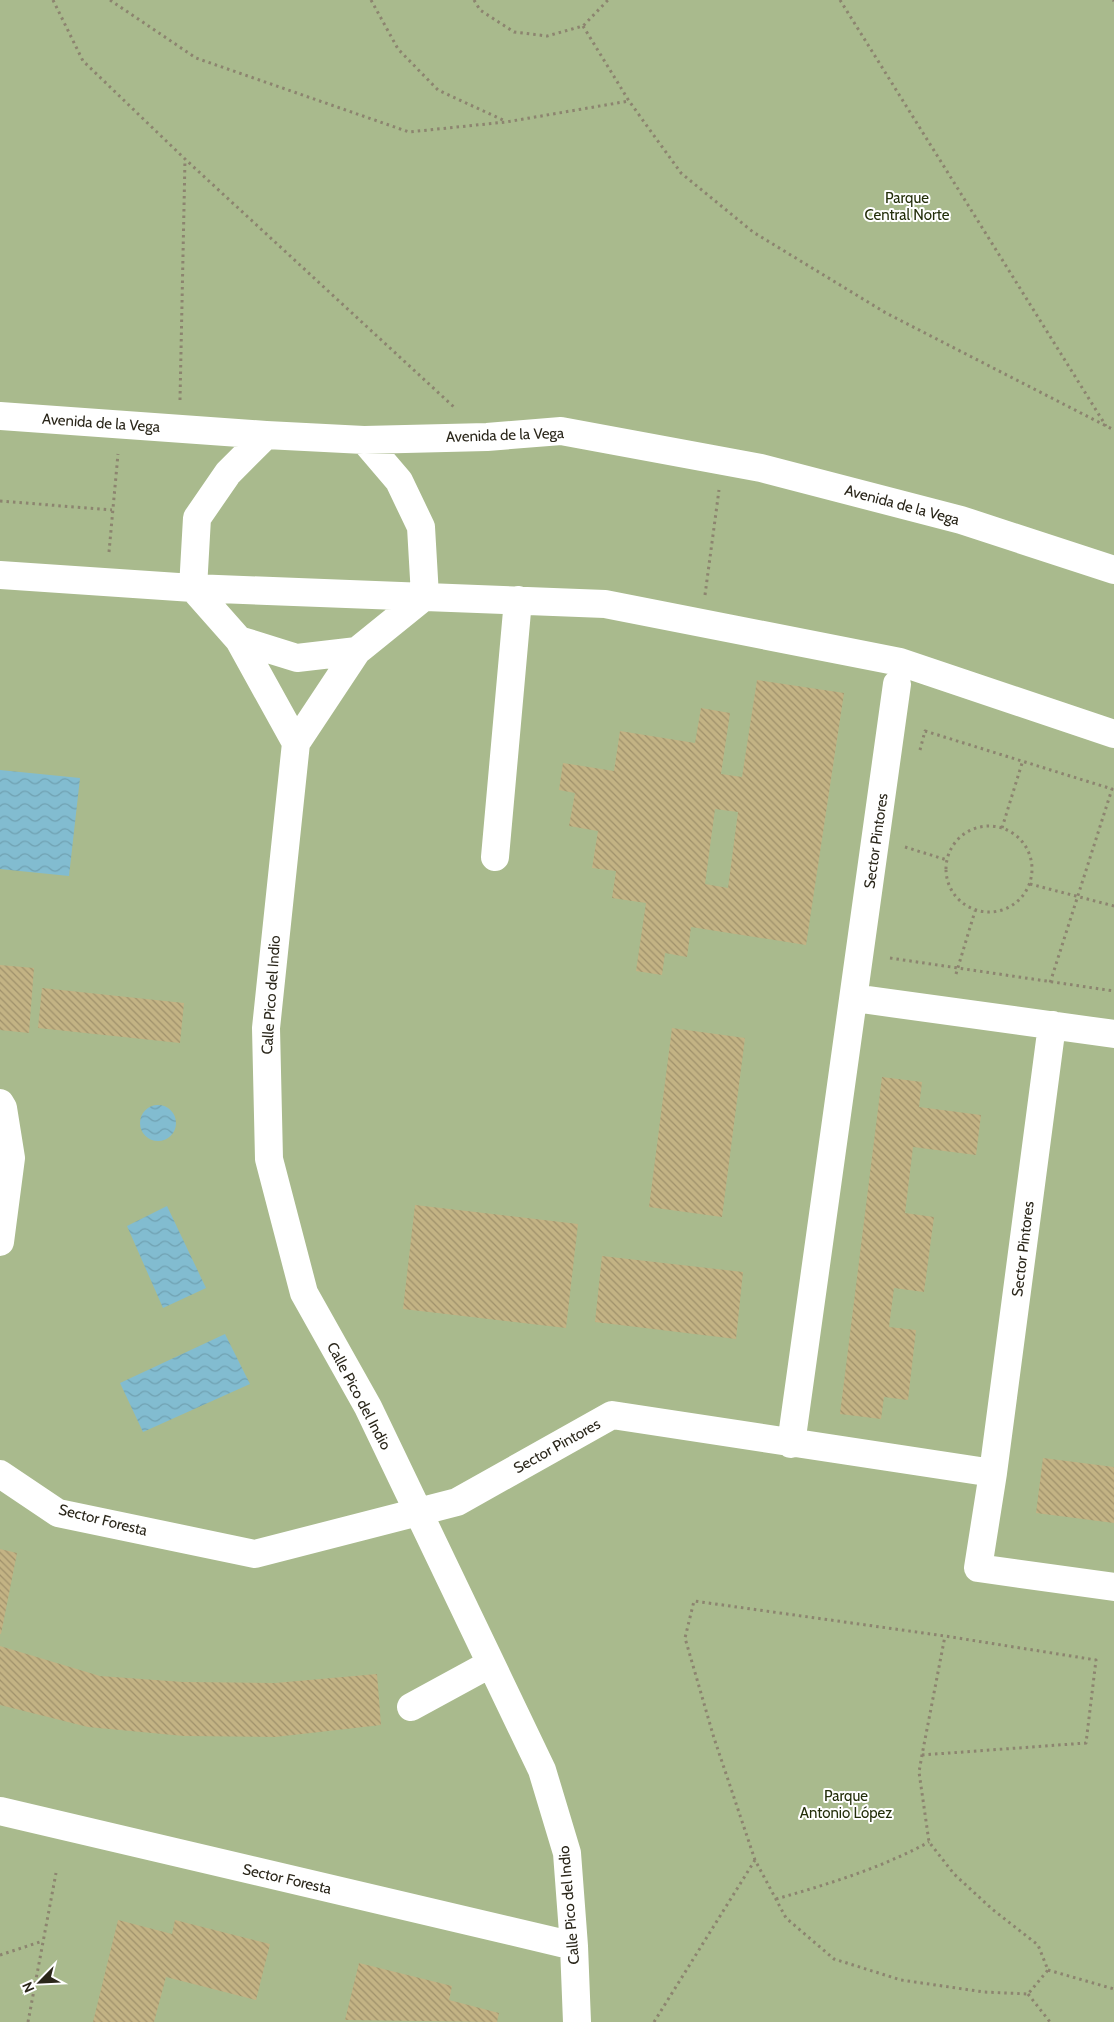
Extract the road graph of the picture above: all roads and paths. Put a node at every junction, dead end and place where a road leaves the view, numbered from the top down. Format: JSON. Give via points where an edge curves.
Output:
{"nodes":[{"id":1,"x":53,"y":0,"type":"edge"},
{"id":2,"x":110,"y":0,"type":"edge"},
{"id":3,"x":371,"y":0,"type":"edge"},
{"id":4,"x":474,"y":0,"type":"edge"},
{"id":5,"x":608,"y":0,"type":"edge"},
{"id":6,"x":840,"y":0,"type":"edge"},
{"id":7,"x":583,"y":26,"type":"junction"},
{"id":8,"x":629,"y":101,"type":"junction"},
{"id":9,"x":506,"y":122,"type":"junction"},
{"id":10,"x":185,"y":159,"type":"junction"},
{"id":11,"x":0,"y":416,"type":"edge"},
{"id":12,"x":122,"y":424,"type":"junction"},
{"id":13,"x":1106,"y":426,"type":"junction"},
{"id":14,"x":179,"y":428,"type":"junction"},
{"id":15,"x":1114,"y":430,"type":"edge"},
{"id":16,"x":266,"y":435,"type":"junction"},
{"id":17,"x":486,"y":437,"type":"junction"},
{"id":18,"x":364,"y":440,"type":"junction"},
{"id":19,"x":723,"y":461,"type":"junction"},
{"id":20,"x":0,"y":501,"type":"edge"},
{"id":21,"x":112,"y":510,"type":"junction"},
{"id":22,"x":1114,"y":570,"type":"edge"},
{"id":23,"x":0,"y":575,"type":"edge"},
{"id":24,"x":106,"y":582,"type":"junction"},
{"id":25,"x":193,"y":588,"type":"junction"},
{"id":26,"x":425,"y":596,"type":"junction"},
{"id":27,"x":705,"y":596,"type":"dead end"},
{"id":28,"x":518,"y":600,"type":"junction"},
{"id":29,"x":239,"y":640,"type":"junction"},
{"id":30,"x":357,"y":651,"type":"junction"},
{"id":31,"x":897,"y":684,"type":"dead end"},
{"id":32,"x":1114,"y":734,"type":"edge"},
{"id":33,"x":296,"y":744,"type":"junction"},
{"id":34,"x":918,"y":759,"type":"dead end"},
{"id":35,"x":1024,"y":760,"type":"junction"},
{"id":36,"x":1113,"y":790,"type":"edge"},
{"id":37,"x":1002,"y":828,"type":"junction"},
{"id":38,"x":876,"y":838,"type":"junction"},
{"id":39,"x":495,"y":857,"type":"dead end"},
{"id":40,"x":947,"y":860,"type":"junction"},
{"id":41,"x":1030,"y":884,"type":"junction"},
{"id":42,"x":1077,"y":896,"type":"junction"},
{"id":43,"x":1114,"y":906,"type":"edge"},
{"id":44,"x":975,"y":910,"type":"junction"},
{"id":45,"x":883,"y":957,"type":"dead end"},
{"id":46,"x":958,"y":968,"type":"junction"},
{"id":47,"x":956,"y":974,"type":"dead end"},
{"id":48,"x":1050,"y":983,"type":"junction"},
{"id":49,"x":1114,"y":991,"type":"edge"},
{"id":50,"x":854,"y":998,"type":"junction"},
{"id":51,"x":1052,"y":1025,"type":"junction"},
{"id":52,"x":1114,"y":1034,"type":"edge"},
{"id":53,"x":0,"y":1104,"type":"edge"},
{"id":54,"x":1,"y":1225,"type":"edge"},
{"id":55,"x":791,"y":1444,"type":"junction"},
{"id":56,"x":993,"y":1473,"type":"junction"},
{"id":57,"x":0,"y":1474,"type":"edge"},
{"id":58,"x":418,"y":1513,"type":"junction"},
{"id":59,"x":1114,"y":1587,"type":"edge"},
{"id":60,"x":945,"y":1636,"type":"junction"},
{"id":61,"x":490,"y":1664,"type":"junction"},
{"id":62,"x":411,"y":1707,"type":"dead end"},
{"id":63,"x":922,"y":1755,"type":"junction"},
{"id":64,"x":0,"y":1811,"type":"edge"},
{"id":65,"x":929,"y":1842,"type":"junction"},
{"id":66,"x":755,"y":1860,"type":"junction"},
{"id":67,"x":56,"y":1873,"type":"dead end"},
{"id":68,"x":776,"y":1899,"type":"junction"},
{"id":69,"x":44,"y":1941,"type":"junction"},
{"id":70,"x":574,"y":1946,"type":"junction"},
{"id":71,"x":0,"y":1955,"type":"edge"},
{"id":72,"x":1048,"y":1970,"type":"junction"},
{"id":73,"x":1114,"y":1989,"type":"edge"},
{"id":74,"x":1028,"y":1994,"type":"junction"},
{"id":75,"x":28,"y":2022,"type":"edge"},
{"id":76,"x":577,"y":2022,"type":"edge"},
{"id":77,"x":654,"y":2022,"type":"edge"},
{"id":78,"x":1050,"y":2022,"type":"edge"}],
"edges":[{"from":1,"to":10,"type":"path","via":[[82,61]]},
{"from":2,"to":9,"type":"path","via":[[196,58],[409,132]]},
{"from":3,"to":9,"type":"path","via":[[398,48],[438,90]]},
{"from":4,"to":7,"type":"path","via":[[480,10],[514,32],[547,36]]},
{"from":5,"to":7,"type":"path"},
{"from":6,"to":13,"type":"path"},
{"from":7,"to":8,"type":"path"},
{"from":8,"to":9,"type":"path"},
{"from":8,"to":13,"type":"path","via":[[681,173],[753,232],[886,313]]},
{"from":10,"to":14,"type":"path"},
{"from":10,"to":17,"type":"path"},
{"from":11,"to":12,"type":"street","name":"Avenida de la Vega"},
{"from":12,"to":14,"type":"street","name":"Avenida de la Vega"},
{"from":12,"to":21,"type":"path"},
{"from":13,"to":15,"type":"path"},
{"from":14,"to":16,"type":"street","name":"Avenida de la Vega"},
{"from":16,"to":18,"type":"street","name":"Avenida de la Vega"},
{"from":16,"to":25,"type":"street","via":[[228,473],[197,518]]},
{"from":17,"to":18,"type":"street","name":"Avenida de la Vega"},
{"from":17,"to":19,"type":"street","name":"Avenida de la Vega","via":[[561,431]]},
{"from":18,"to":26,"type":"street","via":[[399,481],[421,527]]},
{"from":19,"to":22,"type":"street","name":"Avenida de la Vega","via":[[961,520]]},
{"from":19,"to":27,"type":"path"},
{"from":20,"to":21,"type":"path"},
{"from":21,"to":24,"type":"path"},
{"from":23,"to":24,"type":"street"},
{"from":24,"to":25,"type":"street"},
{"from":25,"to":26,"type":"street"},
{"from":25,"to":29,"type":"street"},
{"from":26,"to":28,"type":"street"},
{"from":26,"to":30,"type":"street"},
{"from":28,"to":32,"type":"street","via":[[605,604],[900,662]]},
{"from":28,"to":39,"type":"street"},
{"from":29,"to":30,"type":"street","via":[[297,658]]},
{"from":29,"to":33,"type":"street"},
{"from":30,"to":33,"type":"street","name":"Calle Pico del Indio"},
{"from":31,"to":38,"type":"street","name":"Sector Pintores"},
{"from":33,"to":58,"type":"street","name":"Calle Pico del Indio","via":[[266,1028],[269,1159],[304,1293],[368,1408]]},
{"from":34,"to":35,"type":"path","via":[[925,731]]},
{"from":35,"to":36,"type":"path"},
{"from":35,"to":37,"type":"path"},
{"from":36,"to":42,"type":"path"},
{"from":37,"to":40,"type":"path","via":[[975,828],[954,844]]},
{"from":37,"to":41,"type":"path","via":[[1015,834],[1027,850],[1032,870]]},
{"from":38,"to":40,"type":"path"},
{"from":38,"to":50,"type":"street","name":"Sector Pintores"},
{"from":40,"to":44,"type":"path","via":[[948,883],[954,895]]},
{"from":41,"to":42,"type":"path"},
{"from":41,"to":44,"type":"path","via":[[1019,900],[1002,911]]},
{"from":42,"to":43,"type":"path"},
{"from":42,"to":48,"type":"path"},
{"from":44,"to":46,"type":"path"},
{"from":45,"to":46,"type":"path"},
{"from":46,"to":47,"type":"path"},
{"from":46,"to":48,"type":"path"},
{"from":48,"to":49,"type":"path"},
{"from":50,"to":51,"type":"street"},
{"from":50,"to":55,"type":"street","name":"Sector Pintores"},
{"from":51,"to":52,"type":"street"},
{"from":51,"to":56,"type":"street","name":"Sector Pintores"},
{"from":53,"to":54,"type":"street","via":[[12,1158]]},
{"from":55,"to":56,"type":"street","name":"Sector Pintores"},
{"from":55,"to":58,"type":"street","name":"Sector Pintores","via":[[612,1415],[457,1502]]},
{"from":56,"to":59,"type":"street","name":"Sector Pintores","via":[[978,1568]]},
{"from":57,"to":58,"type":"street","name":"Sector Foresta","via":[[58,1512],[256,1554]]},
{"from":58,"to":61,"type":"street","name":"Calle Pico del Indio"},
{"from":60,"to":63,"type":"path"},
{"from":60,"to":63,"type":"path","via":[[1096,1660],[1086,1743]]},
{"from":60,"to":66,"type":"path","via":[[694,1601],[685,1638]]},
{"from":61,"to":62,"type":"street"},
{"from":61,"to":70,"type":"street","name":"Calle Pico del Indio","via":[[542,1770],[567,1853]]},
{"from":63,"to":65,"type":"path","via":[[919,1772]]},
{"from":64,"to":70,"type":"street","name":"Sector Foresta"},
{"from":65,"to":68,"type":"path","via":[[900,1857],[834,1882]]},
{"from":65,"to":72,"type":"path","via":[[954,1874],[1038,1945]]},
{"from":66,"to":68,"type":"path"},
{"from":66,"to":77,"type":"path"},
{"from":67,"to":69,"type":"path"},
{"from":68,"to":74,"type":"path","via":[[786,1918],[834,1959],[901,1980],[984,1992]]},
{"from":69,"to":71,"type":"path"},
{"from":69,"to":75,"type":"path"},
{"from":70,"to":76,"type":"street","name":"Calle Pico del Indio"},
{"from":72,"to":73,"type":"path"},
{"from":72,"to":74,"type":"path"},
{"from":74,"to":78,"type":"path"}]}
